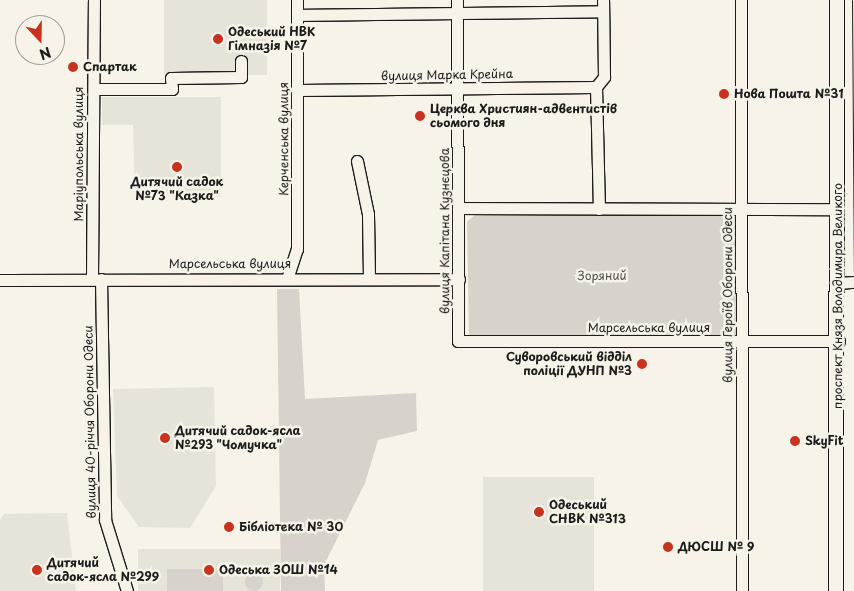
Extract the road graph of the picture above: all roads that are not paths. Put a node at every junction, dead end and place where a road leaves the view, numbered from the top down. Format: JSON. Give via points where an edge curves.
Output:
{"nodes":[{"id":1,"x":94,"y":0,"type":"edge"},
{"id":2,"x":297,"y":0,"type":"edge"},
{"id":3,"x":457,"y":0,"type":"edge"},
{"id":4,"x":741,"y":0,"type":"edge"},
{"id":5,"x":837,"y":0,"type":"edge"},
{"id":6,"x":603,"y":6,"type":"edge"},
{"id":7,"x":457,"y":13,"type":"junction"},
{"id":8,"x":297,"y":15,"type":"junction"},
{"id":9,"x":241,"y":61,"type":"dead end"},
{"id":10,"x":459,"y":88,"type":"junction"},
{"id":11,"x":596,"y":88,"type":"junction"},
{"id":12,"x":94,"y":89,"type":"junction"},
{"id":13,"x":298,"y":90,"type":"junction"},
{"id":14,"x":357,"y":161,"type":"dead end"},
{"id":15,"x":459,"y":208,"type":"junction"},
{"id":16,"x":742,"y":208,"type":"junction"},
{"id":17,"x":599,"y":209,"type":"junction"},
{"id":18,"x":838,"y":209,"type":"junction"},
{"id":19,"x":288,"y":276,"type":"junction"},
{"id":20,"x":459,"y":278,"type":"junction"},
{"id":21,"x":97,"y":279,"type":"junction"},
{"id":22,"x":369,"y":279,"type":"junction"},
{"id":23,"x":0,"y":280,"type":"edge"},
{"id":24,"x":854,"y":282,"type":"edge"},
{"id":25,"x":838,"y":283,"type":"junction"},
{"id":26,"x":458,"y":341,"type":"joint"},
{"id":27,"x":839,"y":341,"type":"junction"},
{"id":28,"x":743,"y":342,"type":"junction"},
{"id":29,"x":127,"y":591,"type":"edge"},
{"id":30,"x":742,"y":591,"type":"edge"},
{"id":31,"x":836,"y":591,"type":"edge"}],
"edges":[{"from":1,"to":12,"type":"street","name":"Маріупольська вулиця"},
{"from":2,"to":8,"type":"street","name":"Керченська вулиця"},
{"from":3,"to":7,"type":"street","name":"вулиця Капітана Кузнєцова"},
{"from":4,"to":16,"type":"street","name":"вулиця Героїв Оборони Одеси"},
{"from":5,"to":18,"type":"main road","name":"проспект Князя Володимира Великого"},
{"from":6,"to":7,"type":"street"},
{"from":6,"to":11,"type":"street","via":[[604,77]]},
{"from":7,"to":8,"type":"street"},
{"from":7,"to":10,"type":"street","name":"вулиця Капітана Кузнєцова"},
{"from":8,"to":13,"type":"street","name":"Керченська вулиця"},
{"from":9,"to":12,"type":"street","via":[[241,77],[171,78],[172,89]]},
{"from":10,"to":11,"type":"street","name":"вулиця Марка Крейна"},
{"from":10,"to":13,"type":"street","name":"вулиця Марка Крейна"},
{"from":10,"to":15,"type":"street","name":"вулиця Капітана Кузнєцова"},
{"from":11,"to":17,"type":"street"},
{"from":12,"to":21,"type":"street","name":"Маріупольська вулиця"},
{"from":13,"to":19,"type":"street","name":"Керченська вулиця","via":[[297,248]]},
{"from":14,"to":22,"type":"street","via":[[368,214]]},
{"from":15,"to":17,"type":"street"},
{"from":15,"to":20,"type":"street","name":"вулиця Капітана Кузнєцова"},
{"from":16,"to":17,"type":"street"},
{"from":16,"to":18,"type":"street"},
{"from":16,"to":28,"type":"street","name":"вулиця Героїв Оборони Одеси"},
{"from":18,"to":25,"type":"main road","name":"проспект Князя Володимира Великого"},
{"from":19,"to":21,"type":"street","name":"Марсельська вулиця"},
{"from":19,"to":22,"type":"street","name":"Марсельська вулиця"},
{"from":20,"to":22,"type":"street","name":"Марсельська вулиця"},
{"from":20,"to":26,"type":"street","name":"вулиця Капітана Кузнєцова"},
{"from":21,"to":23,"type":"street","name":"Марсельська вулиця"},
{"from":21,"to":29,"type":"street","name":"вулиця 40-річчя Оборони Одеси","via":[[105,520]]},
{"from":24,"to":25,"type":"street"},
{"from":25,"to":27,"type":"main road","name":"проспект Князя Володимира Великого"},
{"from":26,"to":28,"type":"street","name":"Марсельська вулиця"},
{"from":27,"to":28,"type":"street","name":"Марсельська вулиця"},
{"from":27,"to":31,"type":"main road","name":"проспект Князя Володимира Великого"},
{"from":28,"to":30,"type":"street","name":"вулиця Героїв Оборони Одеси"}]}
